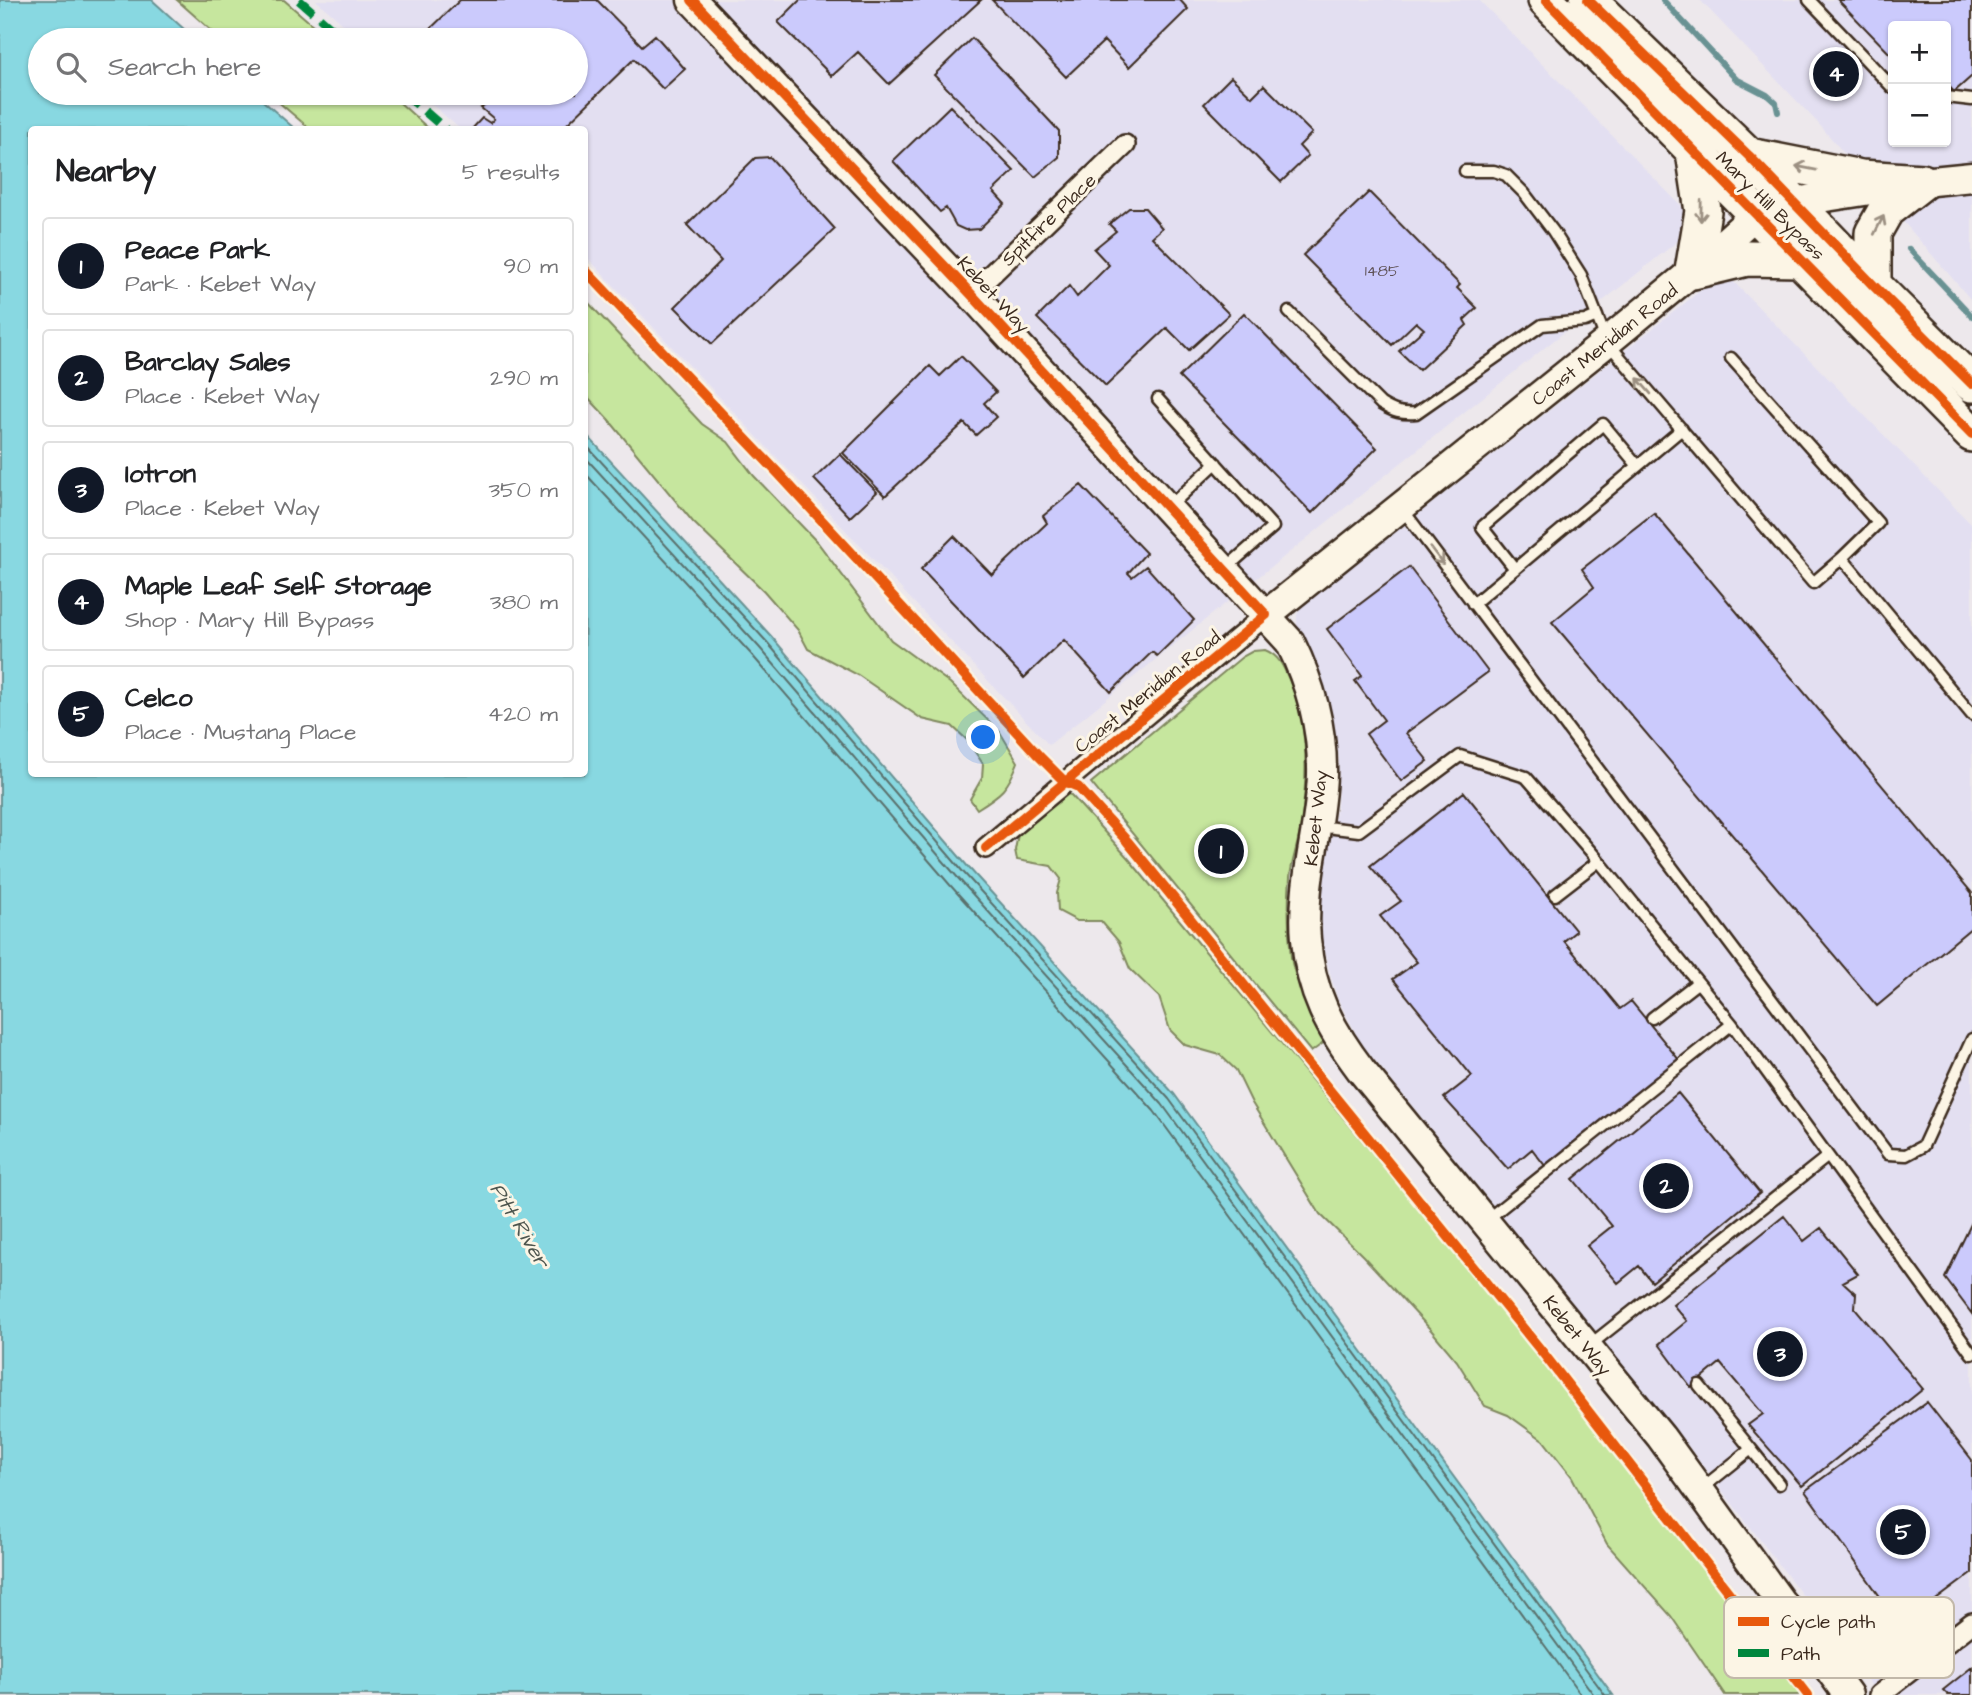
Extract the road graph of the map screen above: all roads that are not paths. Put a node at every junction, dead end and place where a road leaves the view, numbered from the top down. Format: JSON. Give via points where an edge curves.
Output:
{"nodes":[{"id":1,"x":692,"y":0,"type":"edge"},
{"id":2,"x":1546,"y":0,"type":"edge"},
{"id":3,"x":1588,"y":0,"type":"edge"},
{"id":4,"x":1809,"y":0,"type":"edge"},
{"id":5,"x":1889,"y":84,"type":"edge"},
{"id":6,"x":1951,"y":98,"type":"edge"},
{"id":7,"x":1972,"y":100,"type":"edge"},
{"id":8,"x":1125,"y":145,"type":"dead end"},
{"id":9,"x":1695,"y":152,"type":"junction"},
{"id":10,"x":1749,"y":156,"type":"junction"},
{"id":11,"x":1465,"y":171,"type":"dead end"},
{"id":12,"x":1972,"y":177,"type":"edge"},
{"id":13,"x":1922,"y":182,"type":"junction"},
{"id":14,"x":1794,"y":202,"type":"junction"},
{"id":15,"x":1756,"y":213,"type":"junction"},
{"id":16,"x":1800,"y":259,"type":"junction"},
{"id":17,"x":1693,"y":271,"type":"junction"},
{"id":18,"x":1873,"y":285,"type":"junction"},
{"id":19,"x":971,"y":294,"type":"junction"},
{"id":20,"x":1289,"y":312,"type":"dead end"},
{"id":21,"x":1597,"y":316,"type":"junction"},
{"id":22,"x":1607,"y":342,"type":"junction"},
{"id":23,"x":1731,"y":358,"type":"dead end"},
{"id":24,"x":1972,"y":384,"type":"edge"},
{"id":25,"x":1158,"y":399,"type":"dead end"},
{"id":26,"x":1682,"y":429,"type":"junction"},
{"id":27,"x":1972,"y":434,"type":"edge"},
{"id":28,"x":1216,"y":463,"type":"junction"},
{"id":29,"x":1638,"y":466,"type":"junction"},
{"id":30,"x":1401,"y":507,"type":"junction"},
{"id":31,"x":1167,"y":508,"type":"junction"},
{"id":32,"x":1842,"y":558,"type":"junction"},
{"id":33,"x":1515,"y":569,"type":"junction"},
{"id":34,"x":1224,"y":570,"type":"junction"},
{"id":35,"x":1473,"y":604,"type":"junction"},
{"id":36,"x":1266,"y":615,"type":"junction"},
{"id":37,"x":1972,"y":715,"type":"edge"},
{"id":38,"x":1315,"y":826,"type":"junction"},
{"id":39,"x":986,"y":848,"type":"dead end"},
{"id":40,"x":1599,"y":861,"type":"junction"},
{"id":41,"x":1555,"y":895,"type":"dead end"},
{"id":42,"x":1698,"y":983,"type":"junction"},
{"id":43,"x":1652,"y":1018,"type":"dead end"},
{"id":44,"x":1732,"y":1024,"type":"junction"},
{"id":45,"x":1972,"y":1039,"type":"edge"},
{"id":46,"x":1828,"y":1156,"type":"junction"},
{"id":47,"x":1485,"y":1222,"type":"junction"},
{"id":48,"x":1588,"y":1347,"type":"junction"},
{"id":49,"x":1972,"y":1354,"type":"edge"},
{"id":50,"x":1699,"y":1385,"type":"dead end"},
{"id":51,"x":1751,"y":1449,"type":"junction"},
{"id":52,"x":1779,"y":1484,"type":"dead end"},
{"id":53,"x":1699,"y":1490,"type":"junction"},
{"id":54,"x":1777,"y":1597,"type":"edge"},
{"id":55,"x":1972,"y":1622,"type":"edge"},
{"id":56,"x":1954,"y":1636,"type":"edge"},
{"id":57,"x":1837,"y":1678,"type":"edge"},
{"id":58,"x":1901,"y":1678,"type":"edge"},
{"id":59,"x":1849,"y":1695,"type":"edge"},
{"id":60,"x":1879,"y":1695,"type":"edge"}],
"edges":[{"from":1,"to":19,"type":"street","name":"Kebet Way"},
{"from":2,"to":9,"type":"highway","name":"Mary Hill Bypass"},
{"from":3,"to":10,"type":"highway","name":"Mary Hill Bypass"},
{"from":4,"to":5,"type":"lane"},
{"from":6,"to":7,"type":"lane"},
{"from":8,"to":19,"type":"street","name":"Spitfire Place"},
{"from":9,"to":15,"type":"highway","name":"Mary Hill Bypass"},
{"from":9,"to":17,"type":"highway","one_way":true,"via":[[1703,211]]},
{"from":13,"to":10,"type":"highway","one_way":true,"via":[[1861,178]]},
{"from":10,"to":14,"type":"highway","name":"Mary Hill Bypass"},
{"from":11,"to":21,"type":"lane","via":[[1506,175],[1524,193],[1581,275]]},
{"from":12,"to":13,"type":"street","name":"Coast Meridian Road"},
{"from":13,"to":14,"type":"street","name":"Coast Meridian Road"},
{"from":18,"to":13,"type":"highway","one_way":true,"via":[[1873,233],[1886,210]]},
{"from":14,"to":15,"type":"street","name":"Coast Meridian Road"},
{"from":14,"to":18,"type":"highway","name":"Mary Hill Bypass"},
{"from":15,"to":16,"type":"highway","name":"Mary Hill Bypass"},
{"from":15,"to":17,"type":"street","name":"Coast Meridian Road"},
{"from":16,"to":17,"type":"highway","via":[[1747,258]]},
{"from":16,"to":27,"type":"highway","name":"Mary Hill Bypass"},
{"from":17,"to":22,"type":"street","name":"Coast Meridian Road"},
{"from":18,"to":24,"type":"highway","name":"Mary Hill Bypass"},
{"from":19,"to":31,"type":"street","name":"Kebet Way"},
{"from":20,"to":21,"type":"lane","via":[[1381,404],[1406,414],[1416,413],[1542,324]]},
{"from":21,"to":22,"type":"lane"},
{"from":26,"to":22,"type":"lane","one_way":true},
{"from":22,"to":30,"type":"street","name":"Coast Meridian Road"},
{"from":23,"to":32,"type":"lane","via":[[1878,523]]},
{"from":25,"to":28,"type":"lane"},
{"from":26,"to":29,"type":"lane"},
{"from":26,"to":32,"type":"lane","via":[[1813,583]]},
{"from":28,"to":31,"type":"lane"},
{"from":28,"to":34,"type":"lane","via":[[1273,527]]},
{"from":29,"to":33,"type":"lane"},
{"from":29,"to":33,"type":"lane","via":[[1603,424],[1482,527]]},
{"from":30,"to":35,"type":"lane","one_way":true},
{"from":30,"to":36,"type":"street","name":"Coast Meridian Road"},
{"from":31,"to":34,"type":"street","name":"Kebet Way"},
{"from":32,"to":37,"type":"lane"},
{"from":33,"to":35,"type":"lane"},
{"from":34,"to":36,"type":"street","name":"Kebet Way"},
{"from":35,"to":45,"type":"lane","via":[[1888,1154],[1906,1155],[1923,1146]]},
{"from":36,"to":38,"type":"street","name":"Kebet Way","via":[[1290,642],[1304,670],[1314,708],[1322,775]]},
{"from":36,"to":39,"type":"street","name":"Coast Meridian Road"},
{"from":38,"to":40,"type":"lane","via":[[1359,831],[1460,756],[1526,777]]},
{"from":38,"to":47,"type":"street","name":"Kebet Way","via":[[1305,930],[1318,998],[1353,1059]]},
{"from":40,"to":41,"type":"lane"},
{"from":40,"to":42,"type":"lane"},
{"from":42,"to":43,"type":"lane"},
{"from":42,"to":44,"type":"lane"},
{"from":44,"to":46,"type":"lane"},
{"from":44,"to":47,"type":"lane"},
{"from":46,"to":48,"type":"lane"},
{"from":46,"to":49,"type":"lane"},
{"from":47,"to":48,"type":"street","name":"Kebet Way"},
{"from":48,"to":53,"type":"street","name":"Kebet Way"},
{"from":50,"to":51,"type":"lane"},
{"from":51,"to":52,"type":"lane"},
{"from":51,"to":53,"type":"lane"},
{"from":53,"to":54,"type":"street","name":"Kebet Way"},
{"from":55,"to":56,"type":"street"},
{"from":57,"to":59,"type":"street","name":"Kebet Way"},
{"from":58,"to":60,"type":"street"}]}
